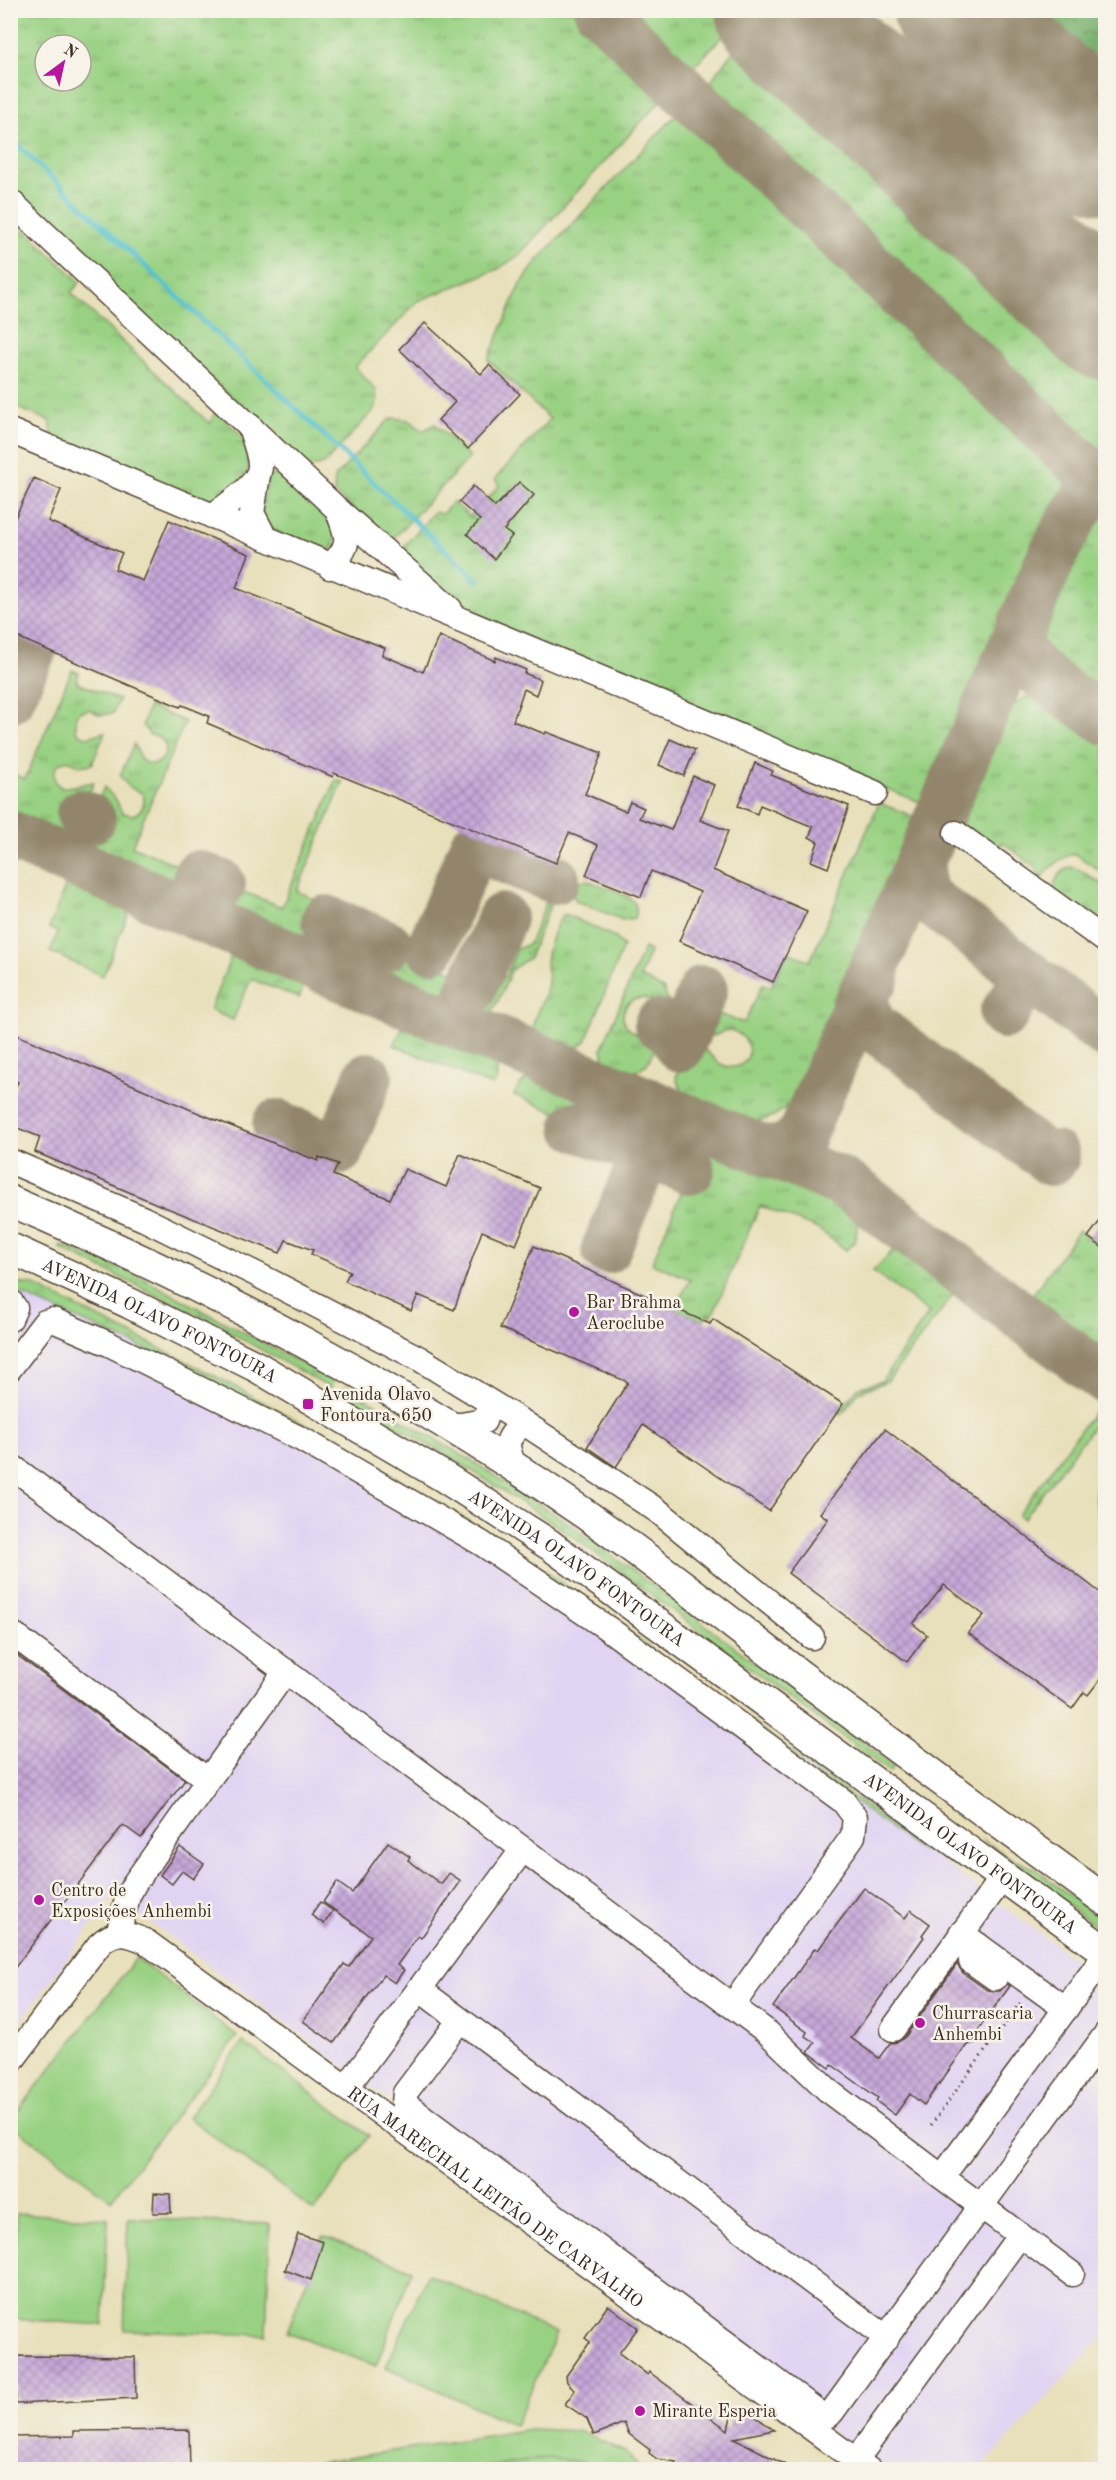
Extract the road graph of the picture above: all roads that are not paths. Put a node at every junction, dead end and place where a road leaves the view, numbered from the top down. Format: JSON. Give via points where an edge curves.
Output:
{"nodes":[{"id":1,"x":10,"y":201,"type":"edge"},
{"id":2,"x":250,"y":426,"type":"junction"},
{"id":3,"x":10,"y":432,"type":"edge"},
{"id":4,"x":258,"y":475,"type":"junction"},
{"id":5,"x":338,"y":509,"type":"junction"},
{"id":6,"x":212,"y":516,"type":"junction"},
{"id":7,"x":265,"y":538,"type":"junction"},
{"id":8,"x":330,"y":567,"type":"junction"},
{"id":9,"x":466,"y":622,"type":"junction"},
{"id":10,"x":875,"y":793,"type":"dead end"},
{"id":11,"x":956,"y":832,"type":"dead end"},
{"id":12,"x":1106,"y":941,"type":"edge"},
{"id":13,"x":10,"y":1161,"type":"edge"},
{"id":14,"x":10,"y":1201,"type":"edge"},
{"id":15,"x":10,"y":1248,"type":"edge"},
{"id":16,"x":10,"y":1302,"type":"edge"},
{"id":17,"x":10,"y":1319,"type":"edge"},
{"id":18,"x":10,"y":1368,"type":"edge"},
{"id":19,"x":490,"y":1404,"type":"junction"},
{"id":20,"x":524,"y":1423,"type":"junction"},
{"id":21,"x":443,"y":1425,"type":"junction"},
{"id":22,"x":10,"y":1465,"type":"edge"},
{"id":23,"x":515,"y":1468,"type":"junction"},
{"id":24,"x":10,"y":1632,"type":"edge"},
{"id":25,"x":812,"y":1637,"type":"dead end"},
{"id":26,"x":286,"y":1671,"type":"junction"},
{"id":27,"x":208,"y":1780,"type":"junction"},
{"id":28,"x":956,"y":1791,"type":"junction"},
{"id":29,"x":929,"y":1823,"type":"junction"},
{"id":30,"x":1002,"y":1825,"type":"junction"},
{"id":31,"x":523,"y":1849,"type":"junction"},
{"id":32,"x":972,"y":1855,"type":"junction"},
{"id":33,"x":1003,"y":1876,"type":"junction"},
{"id":34,"x":1106,"y":1900,"type":"edge"},
{"id":35,"x":118,"y":1934,"type":"junction"},
{"id":36,"x":970,"y":1939,"type":"junction"},
{"id":37,"x":1106,"y":1953,"type":"edge"},
{"id":38,"x":1017,"y":1985,"type":"junction"},
{"id":39,"x":419,"y":1989,"type":"junction"},
{"id":40,"x":732,"y":2006,"type":"junction"},
{"id":41,"x":1066,"y":2009,"type":"junction"},
{"id":42,"x":460,"y":2020,"type":"junction"},
{"id":43,"x":893,"y":2029,"type":"dead end"},
{"id":44,"x":1106,"y":2034,"type":"edge"},
{"id":45,"x":10,"y":2063,"type":"edge"},
{"id":46,"x":346,"y":2088,"type":"junction"},
{"id":47,"x":942,"y":2177,"type":"junction"},
{"id":48,"x":982,"y":2207,"type":"junction"},
{"id":49,"x":1020,"y":2235,"type":"junction"},
{"id":50,"x":1072,"y":2274,"type":"dead end"},
{"id":51,"x":887,"y":2338,"type":"junction"},
{"id":52,"x":862,"y":2464,"type":"edge"}],
"edges":[{"from":1,"to":2,"type":"street"},
{"from":2,"to":4,"type":"street","via":[[261,465]]},
{"from":2,"to":5,"type":"street"},
{"from":3,"to":6,"type":"street"},
{"from":4,"to":6,"type":"street","via":[[238,498]]},
{"from":4,"to":7,"type":"street","via":[[252,513]]},
{"from":5,"to":8,"type":"street","via":[[347,535],[345,551]]},
{"from":5,"to":9,"type":"street"},
{"from":6,"to":7,"type":"street"},
{"from":7,"to":8,"type":"street"},
{"from":8,"to":9,"type":"street"},
{"from":9,"to":10,"type":"street"},
{"from":11,"to":12,"type":"street"},
{"from":13,"to":19,"type":"street","via":[[144,1219],[256,1274],[420,1359]]},
{"from":14,"to":21,"type":"main road","via":[[212,1295]]},
{"from":15,"to":29,"type":"main road","name":"AVENIDA OLAVO FONTOURA","via":[[257,1367],[444,1477],[550,1545]]},
{"from":16,"to":17,"type":"street","via":[[15,1308]]},
{"from":18,"to":40,"type":"street","via":[[45,1322],[53,1320],[303,1440],[481,1543],[610,1630],[843,1801],[855,1817],[854,1836]]},
{"from":19,"to":20,"type":"street"},
{"from":19,"to":21,"type":"street","via":[[484,1421]]},
{"from":20,"to":23,"type":"street","via":[[509,1436],[507,1446]]},
{"from":20,"to":25,"type":"street","via":[[658,1511]]},
{"from":21,"to":23,"type":"main road"},
{"from":22,"to":26,"type":"street"},
{"from":23,"to":28,"type":"main road","via":[[586,1515]]},
{"from":24,"to":27,"type":"street"},
{"from":26,"to":27,"type":"street"},
{"from":26,"to":31,"type":"street"},
{"from":27,"to":35,"type":"street","via":[[134,1884]]},
{"from":28,"to":29,"type":"main road","via":[[952,1810],[940,1821]]},
{"from":28,"to":30,"type":"main road"},
{"from":29,"to":32,"type":"main road","name":"AVENIDA OLAVO FONTOURA"},
{"from":30,"to":32,"type":"main road","via":[[981,1832]]},
{"from":30,"to":34,"type":"main road"},
{"from":31,"to":39,"type":"street"},
{"from":31,"to":40,"type":"street"},
{"from":32,"to":33,"type":"main road","name":"AVENIDA OLAVO FONTOURA"},
{"from":33,"to":36,"type":"street"},
{"from":33,"to":37,"type":"main road","name":"AVENIDA OLAVO FONTOURA"},
{"from":35,"to":45,"type":"street","via":[[106,1937],[99,1945]]},
{"from":35,"to":46,"type":"street","name":"RUA MARECHAL LEITÃO DE CARVALHO","via":[[130,1934],[145,1941]]},
{"from":36,"to":38,"type":"street"},
{"from":36,"to":38,"type":"street","via":[[971,1961]]},
{"from":36,"to":43,"type":"street"},
{"from":37,"to":41,"type":"street"},
{"from":38,"to":41,"type":"street"},
{"from":39,"to":42,"type":"street"},
{"from":39,"to":46,"type":"street"},
{"from":40,"to":47,"type":"street","via":[[777,2040],[831,2093]]},
{"from":41,"to":47,"type":"street"},
{"from":42,"to":51,"type":"street"},
{"from":42,"to":51,"type":"street","via":[[405,2093],[404,2103],[812,2408],[824,2416],[830,2415]]},
{"from":44,"to":48,"type":"street"},
{"from":46,"to":52,"type":"street","name":"RUA MARECHAL LEITÃO DE CARVALHO"},
{"from":47,"to":48,"type":"street"},
{"from":48,"to":49,"type":"street"},
{"from":48,"to":51,"type":"street"},
{"from":49,"to":50,"type":"street"},
{"from":49,"to":52,"type":"street"}]}
